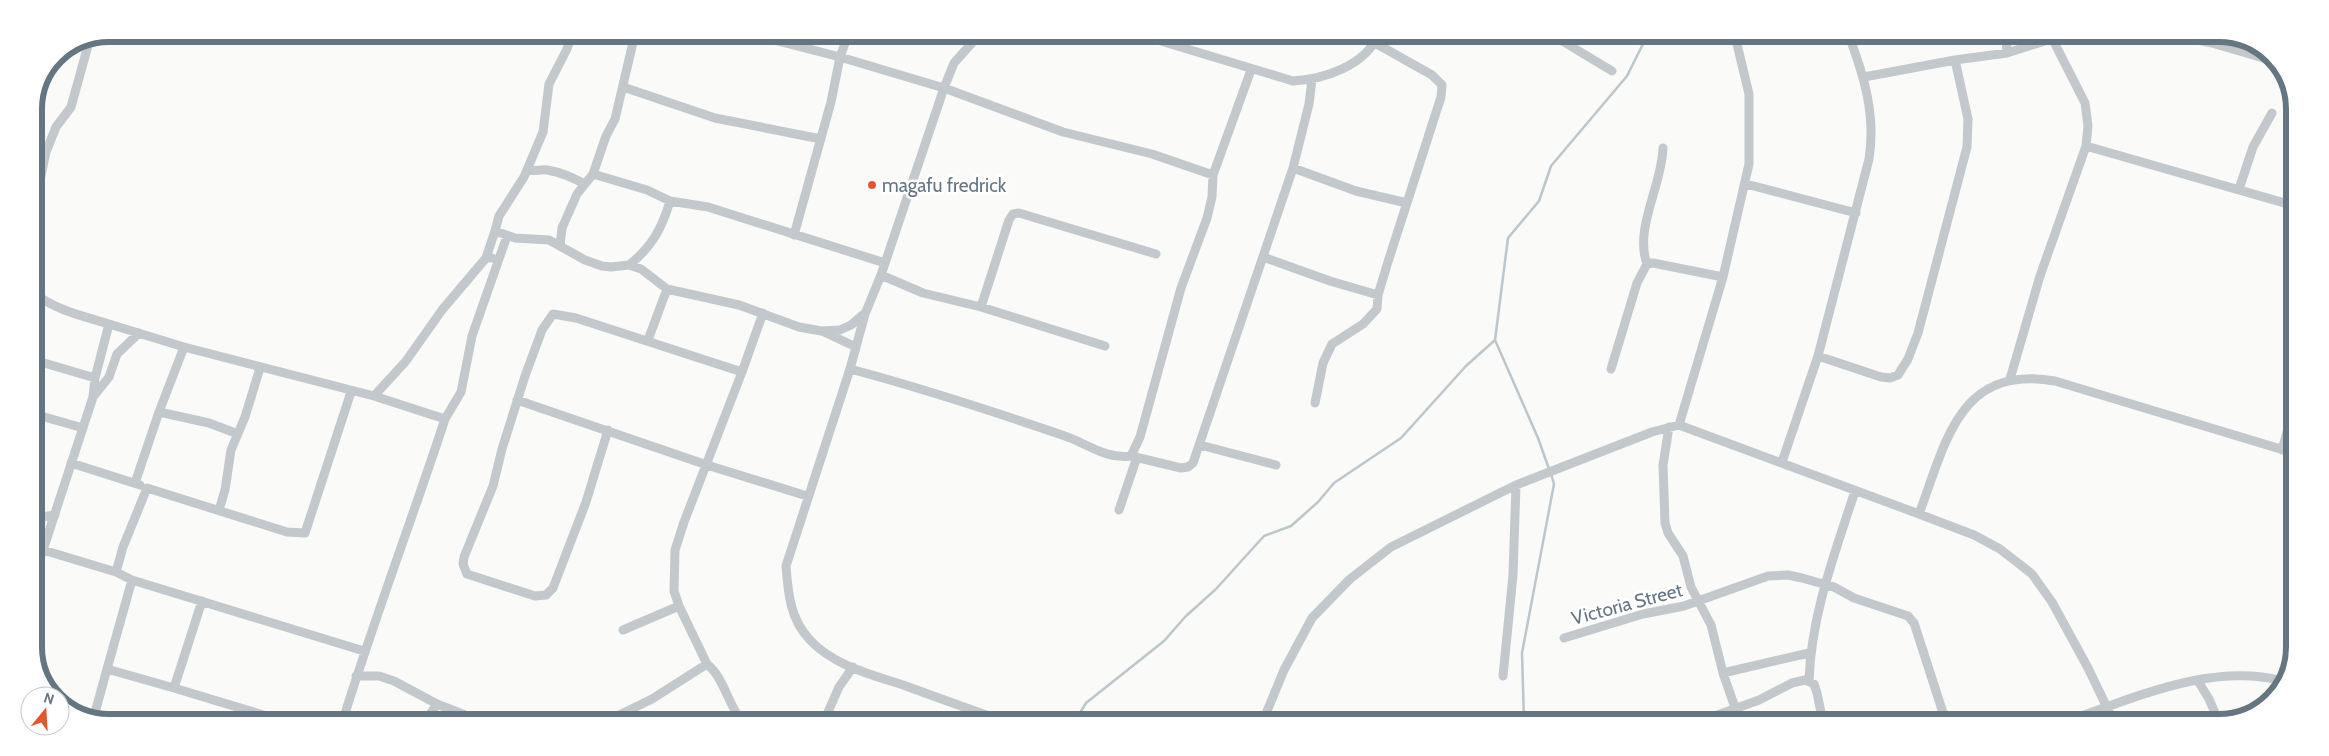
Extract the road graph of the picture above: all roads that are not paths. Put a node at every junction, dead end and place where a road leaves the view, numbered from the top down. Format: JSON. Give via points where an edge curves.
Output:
{"nodes":[{"id":1,"x":569,"y":43,"type":"edge"},
{"id":2,"x":633,"y":43,"type":"edge"},
{"id":3,"x":788,"y":43,"type":"edge"},
{"id":4,"x":845,"y":43,"type":"edge"},
{"id":5,"x":972,"y":43,"type":"edge"},
{"id":6,"x":1166,"y":43,"type":"edge"},
{"id":7,"x":1372,"y":43,"type":"edge"},
{"id":8,"x":1382,"y":43,"type":"edge"},
{"id":9,"x":1566,"y":43,"type":"edge"},
{"id":10,"x":1737,"y":43,"type":"edge"},
{"id":11,"x":1852,"y":43,"type":"edge"},
{"id":12,"x":2006,"y":43,"type":"edge"},
{"id":13,"x":2034,"y":43,"type":"edge"},
{"id":14,"x":2054,"y":43,"type":"edge"},
{"id":15,"x":2206,"y":43,"type":"edge"},
{"id":16,"x":88,"y":47,"type":"edge"},
{"id":17,"x":2243,"y":47,"type":"edge"},
{"id":18,"x":2241,"y":52,"type":"junction"},
{"id":19,"x":2007,"y":53,"type":"junction"},
{"id":20,"x":840,"y":57,"type":"junction"},
{"id":21,"x":2262,"y":58,"type":"edge"},
{"id":22,"x":1955,"y":60,"type":"junction"},
{"id":23,"x":1251,"y":70,"type":"junction"},
{"id":24,"x":1612,"y":71,"type":"dead end"},
{"id":25,"x":1864,"y":77,"type":"junction"},
{"id":26,"x":1312,"y":80,"type":"junction"},
{"id":27,"x":623,"y":87,"type":"junction"},
{"id":28,"x":944,"y":88,"type":"junction"},
{"id":29,"x":2272,"y":113,"type":"dead end"},
{"id":30,"x":821,"y":139,"type":"junction"},
{"id":31,"x":2086,"y":146,"type":"junction"},
{"id":32,"x":1663,"y":148,"type":"dead end"},
{"id":33,"x":43,"y":166,"type":"edge"},
{"id":34,"x":1293,"y":168,"type":"junction"},
{"id":35,"x":527,"y":170,"type":"junction"},
{"id":36,"x":593,"y":174,"type":"junction"},
{"id":37,"x":1213,"y":175,"type":"junction"},
{"id":38,"x":585,"y":184,"type":"junction"},
{"id":39,"x":1746,"y":184,"type":"junction"},
{"id":40,"x":2239,"y":189,"type":"junction"},
{"id":41,"x":670,"y":201,"type":"junction"},
{"id":42,"x":1406,"y":203,"type":"junction"},
{"id":43,"x":2286,"y":203,"type":"edge"},
{"id":44,"x":1856,"y":212,"type":"junction"},
{"id":45,"x":495,"y":231,"type":"junction"},
{"id":46,"x":794,"y":235,"type":"junction"},
{"id":47,"x":507,"y":236,"type":"junction"},
{"id":48,"x":560,"y":246,"type":"junction"},
{"id":49,"x":1156,"y":254,"type":"dead end"},
{"id":50,"x":500,"y":255,"type":"junction"},
{"id":51,"x":1263,"y":257,"type":"junction"},
{"id":52,"x":486,"y":258,"type":"junction"},
{"id":53,"x":885,"y":263,"type":"junction"},
{"id":54,"x":1646,"y":264,"type":"junction"},
{"id":55,"x":629,"y":265,"type":"junction"},
{"id":56,"x":881,"y":275,"type":"junction"},
{"id":57,"x":1723,"y":277,"type":"junction"},
{"id":58,"x":667,"y":289,"type":"junction"},
{"id":59,"x":1378,"y":295,"type":"junction"},
{"id":60,"x":43,"y":300,"type":"edge"},
{"id":61,"x":981,"y":307,"type":"junction"},
{"id":62,"x":763,"y":313,"type":"junction"},
{"id":63,"x":865,"y":314,"type":"junction"},
{"id":64,"x":108,"y":324,"type":"junction"},
{"id":65,"x":821,"y":331,"type":"junction"},
{"id":66,"x":139,"y":333,"type":"junction"},
{"id":67,"x":648,"y":340,"type":"junction"},
{"id":68,"x":1105,"y":346,"type":"dead end"},
{"id":69,"x":184,"y":347,"type":"junction"},
{"id":70,"x":856,"y":347,"type":"junction"},
{"id":71,"x":1818,"y":356,"type":"junction"},
{"id":72,"x":43,"y":363,"type":"edge"},
{"id":73,"x":260,"y":368,"type":"junction"},
{"id":74,"x":850,"y":368,"type":"junction"},
{"id":75,"x":1611,"y":369,"type":"dead end"},
{"id":76,"x":742,"y":372,"type":"junction"},
{"id":77,"x":95,"y":378,"type":"junction"},
{"id":78,"x":2010,"y":379,"type":"junction"},
{"id":79,"x":351,"y":392,"type":"junction"},
{"id":80,"x":374,"y":396,"type":"junction"},
{"id":81,"x":92,"y":397,"type":"junction"},
{"id":82,"x":517,"y":400,"type":"junction"},
{"id":83,"x":1315,"y":403,"type":"dead end"},
{"id":84,"x":159,"y":412,"type":"junction"},
{"id":85,"x":43,"y":417,"type":"edge"},
{"id":86,"x":444,"y":419,"type":"junction"},
{"id":87,"x":1679,"y":425,"type":"junction"},
{"id":88,"x":1669,"y":427,"type":"junction"},
{"id":89,"x":83,"y":428,"type":"junction"},
{"id":90,"x":608,"y":430,"type":"junction"},
{"id":91,"x":238,"y":434,"type":"junction"},
{"id":92,"x":2286,"y":436,"type":"edge"},
{"id":93,"x":1200,"y":445,"type":"junction"},
{"id":94,"x":2282,"y":450,"type":"junction"},
{"id":95,"x":2286,"y":451,"type":"edge"},
{"id":96,"x":1134,"y":456,"type":"junction"},
{"id":97,"x":1782,"y":462,"type":"junction"},
{"id":98,"x":71,"y":463,"type":"junction"},
{"id":99,"x":707,"y":465,"type":"junction"},
{"id":100,"x":1276,"y":465,"type":"dead end"},
{"id":101,"x":135,"y":483,"type":"junction"},
{"id":102,"x":1516,"y":485,"type":"junction"},
{"id":103,"x":147,"y":488,"type":"junction"},
{"id":104,"x":1855,"y":491,"type":"junction"},
{"id":105,"x":807,"y":496,"type":"junction"},
{"id":106,"x":219,"y":510,"type":"junction"},
{"id":107,"x":1119,"y":510,"type":"dead end"},
{"id":108,"x":1919,"y":514,"type":"junction"},
{"id":109,"x":55,"y":515,"type":"junction"},
{"id":110,"x":43,"y":517,"type":"edge"},
{"id":111,"x":43,"y":550,"type":"joint"},
{"id":112,"x":116,"y":572,"type":"junction"},
{"id":113,"x":132,"y":580,"type":"junction"},
{"id":114,"x":1825,"y":584,"type":"junction"},
{"id":115,"x":202,"y":601,"type":"junction"},
{"id":116,"x":1698,"y":601,"type":"junction"},
{"id":117,"x":679,"y":606,"type":"junction"},
{"id":118,"x":623,"y":630,"type":"dead end"},
{"id":119,"x":1564,"y":638,"type":"dead end"},
{"id":120,"x":364,"y":650,"type":"junction"},
{"id":121,"x":1809,"y":654,"type":"junction"},
{"id":122,"x":707,"y":664,"type":"junction"},
{"id":123,"x":853,"y":667,"type":"junction"},
{"id":124,"x":107,"y":669,"type":"junction"},
{"id":125,"x":1723,"y":672,"type":"junction"},
{"id":126,"x":356,"y":676,"type":"junction"},
{"id":127,"x":1503,"y":676,"type":"dead end"},
{"id":128,"x":2278,"y":679,"type":"edge"},
{"id":129,"x":1808,"y":681,"type":"junction"},
{"id":130,"x":2198,"y":681,"type":"junction"},
{"id":131,"x":174,"y":688,"type":"junction"},
{"id":132,"x":436,"y":704,"type":"junction"},
{"id":133,"x":2108,"y":708,"type":"junction"},
{"id":134,"x":1735,"y":709,"type":"junction"},
{"id":135,"x":95,"y":712,"type":"edge"},
{"id":136,"x":260,"y":714,"type":"edge"},
{"id":137,"x":345,"y":714,"type":"edge"},
{"id":138,"x":430,"y":714,"type":"edge"},
{"id":139,"x":462,"y":714,"type":"edge"},
{"id":140,"x":631,"y":714,"type":"edge"},
{"id":141,"x":736,"y":714,"type":"edge"},
{"id":142,"x":827,"y":714,"type":"edge"},
{"id":143,"x":984,"y":714,"type":"edge"},
{"id":144,"x":1266,"y":714,"type":"edge"},
{"id":145,"x":1721,"y":714,"type":"edge"},
{"id":146,"x":1737,"y":714,"type":"edge"},
{"id":147,"x":1821,"y":714,"type":"edge"},
{"id":148,"x":1943,"y":714,"type":"edge"},
{"id":149,"x":2089,"y":714,"type":"edge"},
{"id":150,"x":2111,"y":714,"type":"edge"},
{"id":151,"x":2215,"y":714,"type":"edge"}],
"edges":[{"from":1,"to":35,"type":"street","via":[[548,84],[542,132]]},
{"from":2,"to":27,"type":"street"},
{"from":3,"to":20,"type":"street"},
{"from":4,"to":20,"type":"street"},
{"from":5,"to":28,"type":"street","via":[[954,63]]},
{"from":6,"to":23,"type":"street"},
{"from":7,"to":26,"type":"street","via":[[1355,62]]},
{"from":8,"to":42,"type":"street","via":[[1442,85],[1441,97]]},
{"from":9,"to":24,"type":"street"},
{"from":10,"to":39,"type":"street","via":[[1749,94],[1750,164]]},
{"from":11,"to":25,"type":"street"},
{"from":12,"to":19,"type":"street"},
{"from":13,"to":19,"type":"street"},
{"from":14,"to":31,"type":"street","via":[[2085,103]]},
{"from":15,"to":18,"type":"street"},
{"from":16,"to":33,"type":"street","via":[[71,107],[56,127]]},
{"from":17,"to":18,"type":"street"},
{"from":18,"to":21,"type":"street"},
{"from":19,"to":22,"type":"street"},
{"from":20,"to":28,"type":"street"},
{"from":20,"to":30,"type":"street"},
{"from":22,"to":25,"type":"street"},
{"from":22,"to":71,"type":"street","via":[[1968,120],[1967,148],[1930,292],[1908,359],[1898,375],[1885,378]]},
{"from":23,"to":26,"type":"street","via":[[1293,81]]},
{"from":23,"to":37,"type":"street"},
{"from":25,"to":44,"type":"street","via":[[1871,144]]},
{"from":26,"to":34,"type":"street"},
{"from":27,"to":30,"type":"street","via":[[715,118]]},
{"from":27,"to":36,"type":"street","via":[[615,119]]},
{"from":28,"to":37,"type":"street","via":[[1062,132],[1152,154]]},
{"from":28,"to":53,"type":"street"},
{"from":29,"to":40,"type":"street","via":[[2253,147]]},
{"from":30,"to":46,"type":"street"},
{"from":31,"to":40,"type":"street"},
{"from":31,"to":78,"type":"street","via":[[2040,276]]},
{"from":32,"to":54,"type":"street","via":[[1644,235]]},
{"from":34,"to":42,"type":"street","via":[[1356,191]]},
{"from":34,"to":51,"type":"street"},
{"from":35,"to":38,"type":"street","via":[[547,170]]},
{"from":35,"to":45,"type":"street","via":[[499,216]]},
{"from":36,"to":38,"type":"street"},
{"from":36,"to":41,"type":"street","via":[[647,190]]},
{"from":37,"to":96,"type":"street","via":[[1207,218],[1181,288]]},
{"from":38,"to":48,"type":"street","via":[[562,228]]},
{"from":39,"to":44,"type":"street"},
{"from":39,"to":57,"type":"street"},
{"from":40,"to":43,"type":"street"},
{"from":41,"to":46,"type":"street","via":[[708,207]]},
{"from":41,"to":55,"type":"street","via":[[662,226],[650,247]]},
{"from":42,"to":59,"type":"street"},
{"from":44,"to":71,"type":"street"},
{"from":45,"to":47,"type":"street"},
{"from":45,"to":52,"type":"street"},
{"from":46,"to":53,"type":"street"},
{"from":47,"to":48,"type":"street","via":[[542,239]]},
{"from":47,"to":50,"type":"street"},
{"from":48,"to":55,"type":"street","via":[[602,266]]},
{"from":49,"to":61,"type":"street","via":[[1019,212],[1009,220]]},
{"from":50,"to":52,"type":"street"},
{"from":50,"to":86,"type":"street","via":[[472,336],[461,392]]},
{"from":51,"to":59,"type":"street"},
{"from":51,"to":93,"type":"street"},
{"from":52,"to":80,"type":"street","via":[[442,310],[406,361]]},
{"from":53,"to":56,"type":"street"},
{"from":54,"to":57,"type":"street"},
{"from":54,"to":75,"type":"street","via":[[1636,283]]},
{"from":55,"to":58,"type":"street","via":[[641,269]]},
{"from":56,"to":61,"type":"street","via":[[923,293]]},
{"from":56,"to":63,"type":"street"},
{"from":57,"to":87,"type":"street"},
{"from":58,"to":62,"type":"street"},
{"from":58,"to":67,"type":"street"},
{"from":59,"to":83,"type":"street","via":[[1377,309],[1369,318],[1332,344],[1323,363]]},
{"from":60,"to":64,"type":"street"},
{"from":61,"to":68,"type":"street"},
{"from":62,"to":65,"type":"street","via":[[799,327]]},
{"from":62,"to":76,"type":"street"},
{"from":63,"to":65,"type":"street","via":[[840,330]]},
{"from":63,"to":70,"type":"street"},
{"from":64,"to":66,"type":"street"},
{"from":64,"to":77,"type":"street"},
{"from":65,"to":70,"type":"street"},
{"from":66,"to":69,"type":"street"},
{"from":66,"to":81,"type":"street","via":[[117,354],[109,377]]},
{"from":67,"to":76,"type":"street"},
{"from":67,"to":82,"type":"street","via":[[553,314],[542,330]]},
{"from":69,"to":73,"type":"street"},
{"from":69,"to":84,"type":"street"},
{"from":70,"to":74,"type":"street"},
{"from":71,"to":97,"type":"street"},
{"from":72,"to":77,"type":"street"},
{"from":73,"to":79,"type":"street"},
{"from":73,"to":91,"type":"street"},
{"from":74,"to":96,"type":"street","via":[[1065,436],[1102,452]]},
{"from":74,"to":105,"type":"street"},
{"from":76,"to":99,"type":"street"},
{"from":77,"to":81,"type":"street"},
{"from":78,"to":94,"type":"street","via":[[2055,380]]},
{"from":78,"to":108,"type":"street","via":[[1973,398],[1952,426]]},
{"from":79,"to":80,"type":"street"},
{"from":79,"to":106,"type":"street","via":[[305,533],[287,532]]},
{"from":80,"to":86,"type":"street"},
{"from":81,"to":89,"type":"street"},
{"from":82,"to":90,"type":"street"},
{"from":82,"to":90,"type":"street","via":[[493,486],[463,564],[467,574],[535,596],[546,595],[554,588]]},
{"from":84,"to":91,"type":"street","via":[[209,423]]},
{"from":84,"to":101,"type":"street"},
{"from":85,"to":89,"type":"street"},
{"from":86,"to":120,"type":"street"},
{"from":87,"to":88,"type":"street"},
{"from":87,"to":97,"type":"street"},
{"from":88,"to":102,"type":"street"},
{"from":88,"to":116,"type":"street","via":[[1663,465],[1665,523],[1683,556]]},
{"from":89,"to":98,"type":"street"},
{"from":90,"to":99,"type":"street"},
{"from":91,"to":106,"type":"street","via":[[231,450]]},
{"from":92,"to":94,"type":"street"},
{"from":93,"to":96,"type":"street","via":[[1188,467]]},
{"from":93,"to":100,"type":"street"},
{"from":94,"to":95,"type":"street"},
{"from":96,"to":107,"type":"street"},
{"from":97,"to":104,"type":"street"},
{"from":98,"to":101,"type":"street"},
{"from":98,"to":109,"type":"street"},
{"from":99,"to":105,"type":"street"},
{"from":99,"to":117,"type":"street","via":[[675,550],[674,591]]},
{"from":101,"to":103,"type":"street"},
{"from":102,"to":127,"type":"street","via":[[1513,576]]},
{"from":102,"to":144,"type":"street","via":[[1391,546],[1350,579],[1312,618],[1284,670]]},
{"from":103,"to":106,"type":"street"},
{"from":103,"to":112,"type":"street"},
{"from":104,"to":108,"type":"street"},
{"from":104,"to":114,"type":"street"},
{"from":105,"to":123,"type":"street","via":[[786,566],[788,598],[796,620],[810,640],[828,656]]},
{"from":108,"to":133,"type":"street","via":[[1974,535],[2000,549],[2032,574],[2052,602]]},
{"from":109,"to":110,"type":"street"},
{"from":109,"to":111,"type":"street"},
{"from":111,"to":112,"type":"street"},
{"from":112,"to":113,"type":"street"},
{"from":113,"to":115,"type":"street"},
{"from":113,"to":124,"type":"street"},
{"from":114,"to":116,"type":"street","name":"Victoria Street","via":[[1788,575],[1768,576]]},
{"from":114,"to":121,"type":"street"},
{"from":114,"to":148,"type":"street","name":"Victoria Street","via":[[1854,598],[1908,616],[1914,623]]},
{"from":115,"to":120,"type":"street"},
{"from":115,"to":131,"type":"street"},
{"from":116,"to":119,"type":"street","name":"Victoria Street"},
{"from":116,"to":125,"type":"street","via":[[1711,625]]},
{"from":117,"to":118,"type":"street"},
{"from":117,"to":122,"type":"street"},
{"from":120,"to":126,"type":"street"},
{"from":121,"to":125,"type":"street"},
{"from":121,"to":129,"type":"street"},
{"from":122,"to":140,"type":"street"},
{"from":122,"to":141,"type":"street","via":[[718,677]]},
{"from":123,"to":142,"type":"street"},
{"from":123,"to":143,"type":"street"},
{"from":124,"to":131,"type":"street"},
{"from":124,"to":135,"type":"street"},
{"from":125,"to":134,"type":"street"},
{"from":126,"to":132,"type":"street","via":[[379,676],[394,681]]},
{"from":126,"to":137,"type":"street"},
{"from":128,"to":130,"type":"street","via":[[2225,676]]},
{"from":129,"to":134,"type":"street","via":[[1792,683]]},
{"from":129,"to":147,"type":"street","via":[[1814,684]]},
{"from":130,"to":133,"type":"street","via":[[2168,687]]},
{"from":130,"to":151,"type":"street"},
{"from":131,"to":136,"type":"street"},
{"from":132,"to":138,"type":"street"},
{"from":132,"to":139,"type":"street"},
{"from":133,"to":149,"type":"street"},
{"from":133,"to":150,"type":"street"},
{"from":134,"to":145,"type":"street"},
{"from":134,"to":146,"type":"street"}]}
